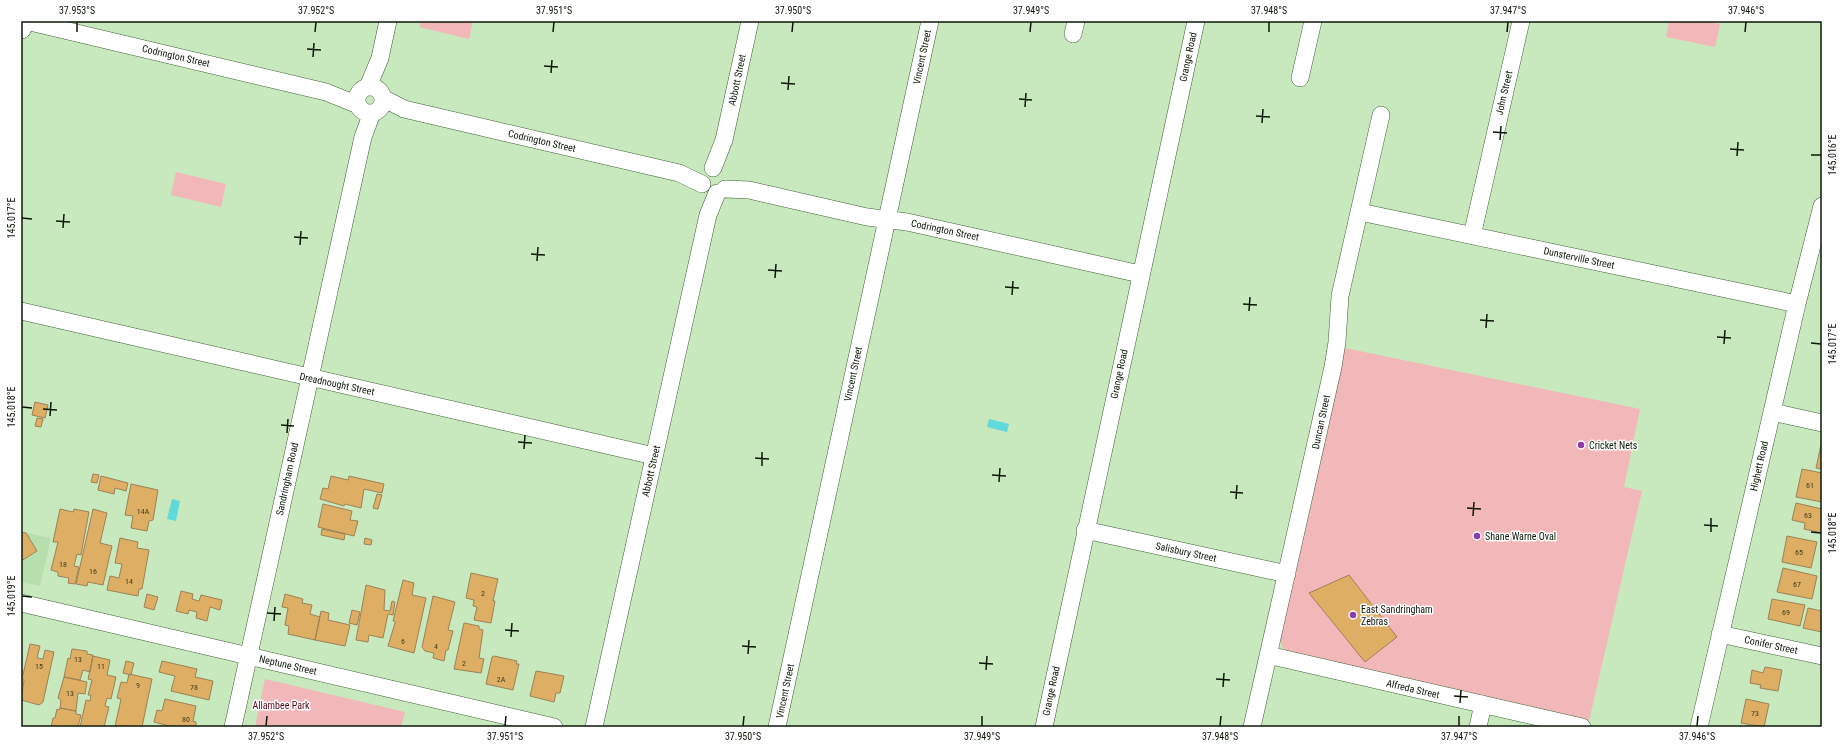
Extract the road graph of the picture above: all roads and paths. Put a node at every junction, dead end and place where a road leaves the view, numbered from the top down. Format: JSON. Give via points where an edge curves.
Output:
{"nodes":[{"id":1,"x":22,"y":21,"type":"edge"},
{"id":2,"x":26,"y":21,"type":"edge"},
{"id":3,"x":388,"y":21,"type":"edge"},
{"id":4,"x":750,"y":21,"type":"edge"},
{"id":5,"x":930,"y":21,"type":"edge"},
{"id":6,"x":1196,"y":21,"type":"edge"},
{"id":7,"x":1313,"y":21,"type":"edge"},
{"id":8,"x":1521,"y":21,"type":"edge"},
{"id":9,"x":21,"y":28,"type":"edge"},
{"id":10,"x":1300,"y":78,"type":"dead end"},
{"id":11,"x":370,"y":101,"type":"junction"},
{"id":12,"x":1381,"y":115,"type":"dead end"},
{"id":13,"x":715,"y":181,"type":"junction"},
{"id":14,"x":1822,"y":206,"type":"edge"},
{"id":15,"x":1360,"y":212,"type":"junction"},
{"id":16,"x":887,"y":219,"type":"junction"},
{"id":17,"x":1472,"y":236,"type":"junction"},
{"id":18,"x":1140,"y":274,"type":"junction"},
{"id":19,"x":1797,"y":304,"type":"junction"},
{"id":20,"x":21,"y":311,"type":"edge"},
{"id":21,"x":310,"y":378,"type":"junction"},
{"id":22,"x":1772,"y":412,"type":"junction"},
{"id":23,"x":1822,"y":423,"type":"edge"},
{"id":24,"x":654,"y":456,"type":"junction"},
{"id":25,"x":1085,"y":530,"type":"junction"},
{"id":26,"x":1287,"y":574,"type":"junction"},
{"id":27,"x":21,"y":603,"type":"edge"},
{"id":28,"x":1720,"y":634,"type":"junction"},
{"id":29,"x":248,"y":656,"type":"junction"},
{"id":30,"x":1268,"y":656,"type":"junction"},
{"id":31,"x":1822,"y":656,"type":"edge"},
{"id":32,"x":1483,"y":704,"type":"junction"},
{"id":33,"x":233,"y":727,"type":"edge"},
{"id":34,"x":554,"y":727,"type":"edge"},
{"id":35,"x":594,"y":727,"type":"edge"},
{"id":36,"x":777,"y":727,"type":"edge"},
{"id":37,"x":1044,"y":727,"type":"edge"},
{"id":38,"x":1252,"y":727,"type":"edge"},
{"id":39,"x":1478,"y":727,"type":"edge"},
{"id":40,"x":1582,"y":727,"type":"edge"},
{"id":41,"x":1699,"y":727,"type":"edge"}],
"edges":[{"from":1,"to":9,"type":"main road"},
{"from":2,"to":11,"type":"street","name":"Codrington Street"},
{"from":3,"to":11,"type":"street","name":"Sandringham Road"},
{"from":4,"to":13,"type":"street","name":"Abbott Street"},
{"from":5,"to":16,"type":"street","name":"Vincent Street"},
{"from":6,"to":18,"type":"street","name":"Grange Road"},
{"from":7,"to":10,"type":"street"},
{"from":8,"to":17,"type":"street","name":"John Street"},
{"from":11,"to":13,"type":"street","name":"Codrington Street"},
{"from":11,"to":21,"type":"street","name":"Sandringham Road"},
{"from":12,"to":15,"type":"street","name":"Duncan Street"},
{"from":13,"to":16,"type":"street","name":"Codrington Street","via":[[867,217]]},
{"from":13,"to":24,"type":"street","name":"Abbott Street"},
{"from":14,"to":19,"type":"street","name":"Highett Road"},
{"from":15,"to":17,"type":"street","name":"Dunsterville Street"},
{"from":15,"to":26,"type":"street","name":"Duncan Street","via":[[1340,296],[1333,367]]},
{"from":16,"to":18,"type":"street","name":"Codrington Street"},
{"from":16,"to":36,"type":"street","name":"Vincent Street"},
{"from":17,"to":19,"type":"street","name":"Dunsterville Street"},
{"from":18,"to":25,"type":"street","name":"Grange Road"},
{"from":19,"to":22,"type":"street","name":"Highett Road"},
{"from":20,"to":21,"type":"street","name":"Dreadnought Street"},
{"from":21,"to":24,"type":"street","name":"Dreadnought Street","via":[[329,380]]},
{"from":21,"to":29,"type":"street","name":"Sandringham Road"},
{"from":22,"to":23,"type":"street"},
{"from":22,"to":28,"type":"street","name":"Highett Road"},
{"from":24,"to":35,"type":"street","name":"Abbott Street"},
{"from":25,"to":26,"type":"street","name":"Salisbury Street"},
{"from":25,"to":37,"type":"street","name":"Grange Road"},
{"from":26,"to":30,"type":"street","name":"Duncan Street"},
{"from":27,"to":29,"type":"street","name":"Neptune Street"},
{"from":28,"to":31,"type":"street","name":"Conifer Street"},
{"from":28,"to":41,"type":"street","name":"Highett Road"},
{"from":29,"to":33,"type":"street","name":"Sandringham Road"},
{"from":29,"to":34,"type":"street","name":"Neptune Street"},
{"from":30,"to":32,"type":"street","name":"Alfreda Street"},
{"from":30,"to":38,"type":"street","name":"Duncan Street"},
{"from":32,"to":39,"type":"street"},
{"from":32,"to":40,"type":"street","name":"Alfreda Street"}]}
